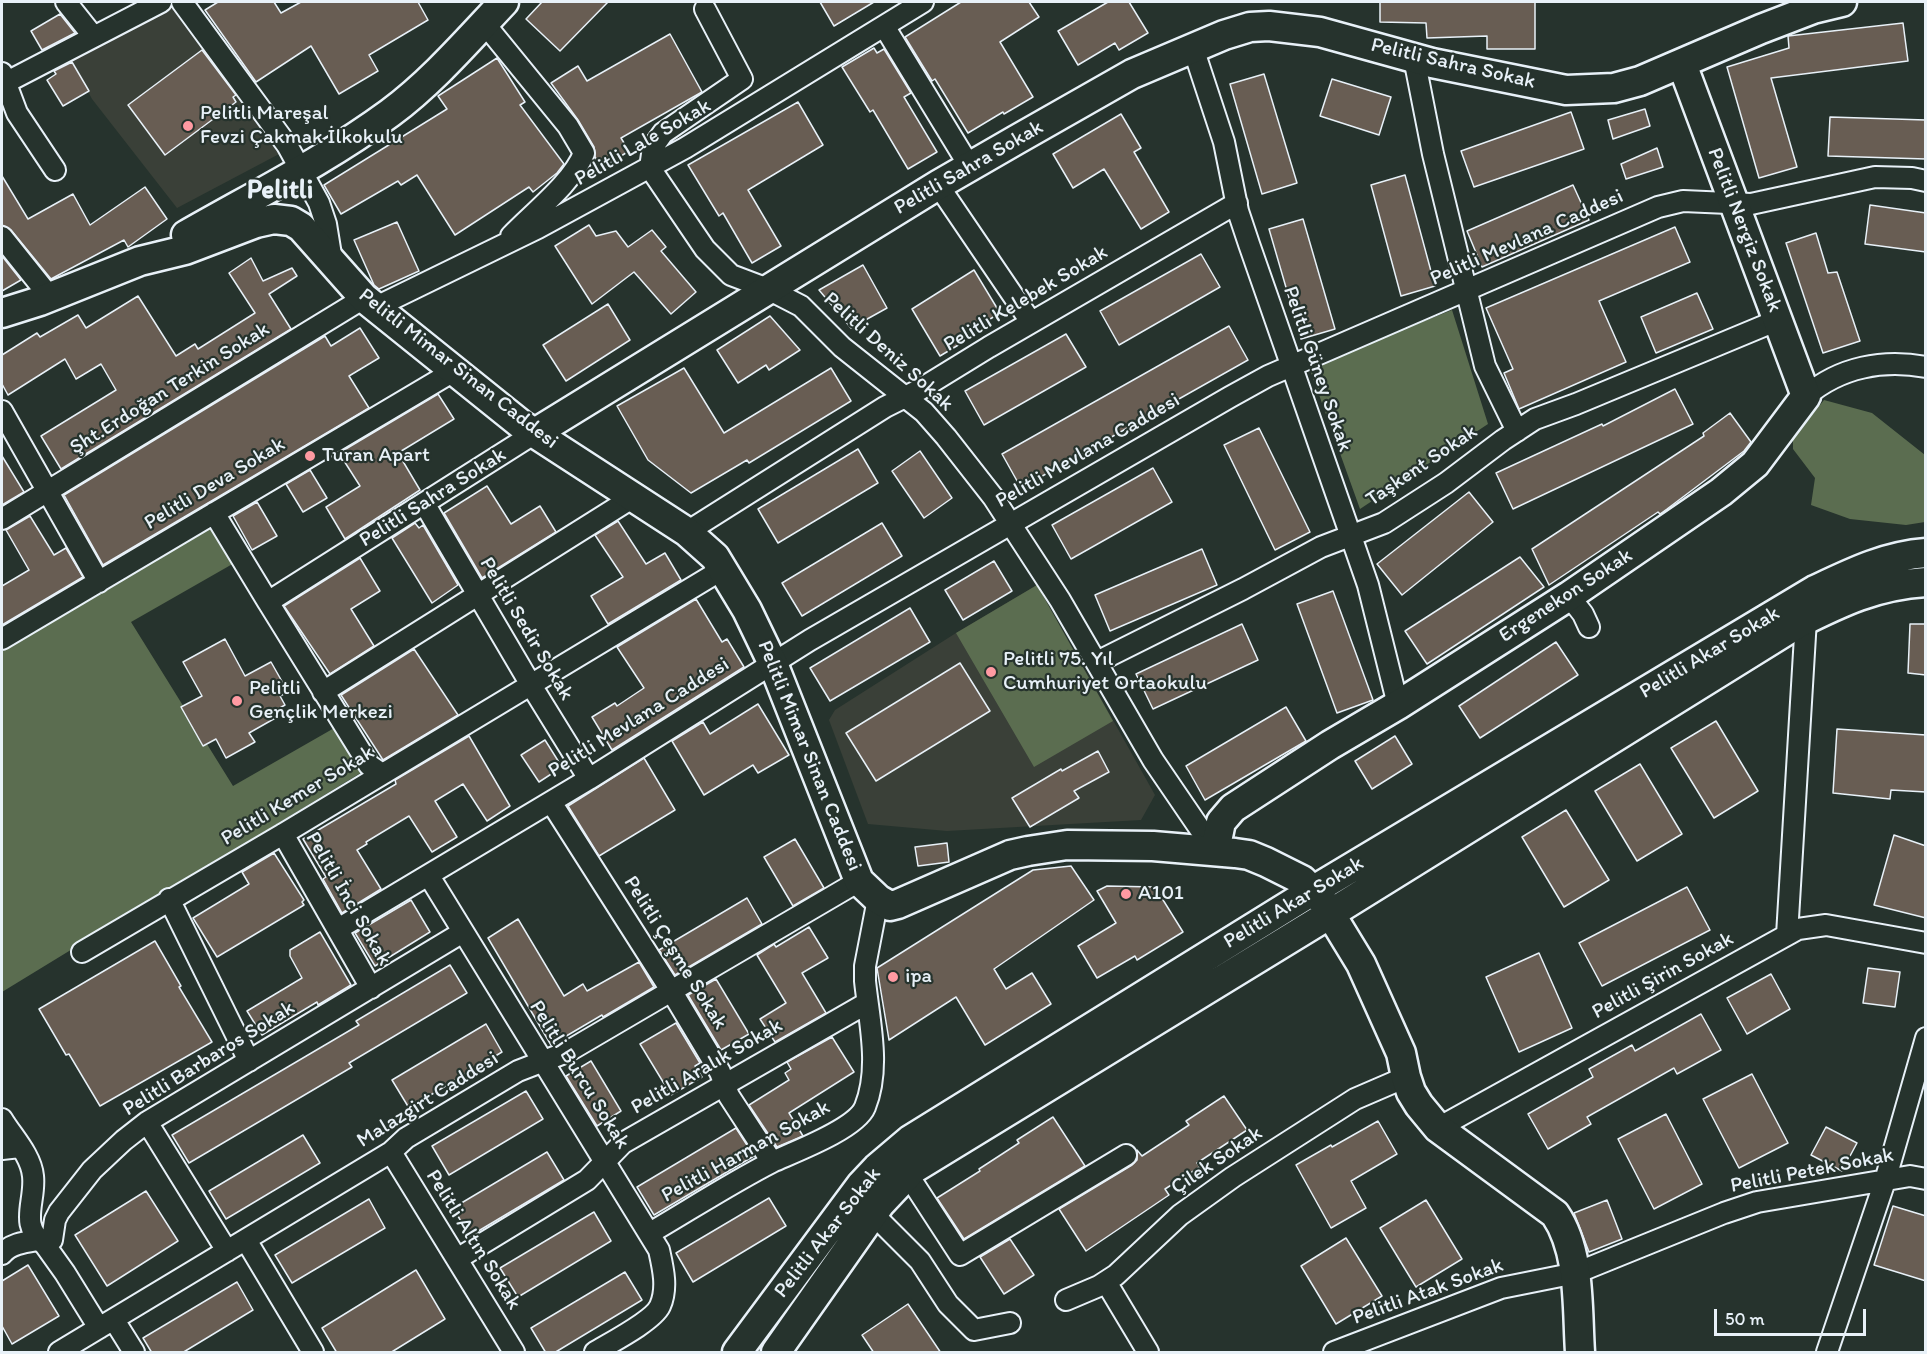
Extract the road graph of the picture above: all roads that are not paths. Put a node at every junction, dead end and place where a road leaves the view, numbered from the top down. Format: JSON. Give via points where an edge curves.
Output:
{"nodes":[{"id":1,"x":66,"y":2,"type":"edge"},
{"id":2,"x":161,"y":2,"type":"edge"},
{"id":3,"x":182,"y":2,"type":"edge"},
{"id":4,"x":504,"y":2,"type":"edge"},
{"id":5,"x":1842,"y":2,"type":"edge"},
{"id":6,"x":918,"y":3,"type":"edge"},
{"id":7,"x":705,"y":9,"type":"dead end"},
{"id":8,"x":484,"y":23,"type":"junction"},
{"id":9,"x":884,"y":26,"type":"junction"},
{"id":10,"x":93,"y":36,"type":"junction"},
{"id":11,"x":1192,"y":48,"type":"junction"},
{"id":12,"x":1414,"y":58,"type":"junction"},
{"id":13,"x":1682,"y":64,"type":"junction"},
{"id":14,"x":3,"y":78,"type":"edge"},
{"id":15,"x":2,"y":106,"type":"edge"},
{"id":16,"x":970,"y":167,"type":"junction"},
{"id":17,"x":650,"y":168,"type":"junction"},
{"id":18,"x":301,"y":169,"type":"junction"},
{"id":19,"x":55,"y":170,"type":"dead end"},
{"id":20,"x":1926,"y":181,"type":"edge"},
{"id":21,"x":938,"y":186,"type":"junction"},
{"id":22,"x":1237,"y":203,"type":"junction"},
{"id":23,"x":1734,"y":204,"type":"junction"},
{"id":24,"x":2,"y":237,"type":"edge"},
{"id":25,"x":501,"y":246,"type":"junction"},
{"id":26,"x":140,"y":261,"type":"junction"},
{"id":27,"x":332,"y":261,"type":"junction"},
{"id":28,"x":768,"y":289,"type":"junction"},
{"id":29,"x":1466,"y":290,"type":"junction"},
{"id":30,"x":50,"y":297,"type":"junction"},
{"id":31,"x":370,"y":302,"type":"junction"},
{"id":32,"x":2,"y":313,"type":"edge"},
{"id":33,"x":1778,"y":320,"type":"junction"},
{"id":34,"x":1031,"y":322,"type":"junction"},
{"id":35,"x":1292,"y":366,"type":"junction"},
{"id":36,"x":1926,"y":368,"type":"edge"},
{"id":37,"x":454,"y":371,"type":"junction"},
{"id":38,"x":1806,"y":396,"type":"junction"},
{"id":39,"x":905,"y":397,"type":"junction"},
{"id":40,"x":2,"y":411,"type":"edge"},
{"id":41,"x":1517,"y":431,"type":"junction"},
{"id":42,"x":535,"y":433,"type":"junction"},
{"id":43,"x":48,"y":492,"type":"junction"},
{"id":44,"x":632,"y":498,"type":"junction"},
{"id":45,"x":424,"y":503,"type":"junction"},
{"id":46,"x":214,"y":513,"type":"junction"},
{"id":47,"x":2,"y":519,"type":"edge"},
{"id":48,"x":1011,"y":524,"type":"junction"},
{"id":49,"x":687,"y":532,"type":"junction"},
{"id":50,"x":1350,"y":537,"type":"junction"},
{"id":51,"x":1926,"y":553,"type":"edge"},
{"id":52,"x":723,"y":569,"type":"junction"},
{"id":53,"x":99,"y":582,"type":"junction"},
{"id":54,"x":1926,"y":582,"type":"edge"},
{"id":55,"x":478,"y":595,"type":"junction"},
{"id":56,"x":1569,"y":596,"type":"junction"},
{"id":57,"x":268,"y":602,"type":"junction"},
{"id":58,"x":1806,"y":619,"type":"junction"},
{"id":59,"x":1589,"y":627,"type":"dead end"},
{"id":60,"x":2,"y":639,"type":"edge"},
{"id":61,"x":1097,"y":662,"type":"junction"},
{"id":62,"x":773,"y":663,"type":"junction"},
{"id":63,"x":531,"y":685,"type":"junction"},
{"id":64,"x":323,"y":692,"type":"junction"},
{"id":65,"x":1398,"y":705,"type":"junction"},
{"id":66,"x":382,"y":774,"type":"junction"},
{"id":67,"x":590,"y":778,"type":"junction"},
{"id":68,"x":551,"y":802,"type":"junction"},
{"id":69,"x":283,"y":834,"type":"junction"},
{"id":70,"x":1215,"y":851,"type":"junction"},
{"id":71,"x":429,"y":876,"type":"junction"},
{"id":72,"x":869,"y":890,"type":"junction"},
{"id":73,"x":1314,"y":890,"type":"junction"},
{"id":74,"x":169,"y":899,"type":"junction"},
{"id":75,"x":1330,"y":914,"type":"junction"},
{"id":76,"x":338,"y":929,"type":"junction"},
{"id":77,"x":463,"y":932,"type":"junction"},
{"id":78,"x":1787,"y":935,"type":"junction"},
{"id":79,"x":1926,"y":943,"type":"edge"},
{"id":80,"x":82,"y":952,"type":"dead end"},
{"id":81,"x":371,"y":988,"type":"junction"},
{"id":82,"x":672,"y":992,"type":"junction"},
{"id":83,"x":867,"y":1003,"type":"junction"},
{"id":84,"x":1926,"y":1038,"type":"edge"},
{"id":85,"x":249,"y":1061,"type":"junction"},
{"id":86,"x":542,"y":1062,"type":"junction"},
{"id":87,"x":1406,"y":1077,"type":"junction"},
{"id":88,"x":725,"y":1085,"type":"junction"},
{"id":89,"x":2,"y":1119,"type":"edge"},
{"id":90,"x":147,"y":1122,"type":"junction"},
{"id":91,"x":1438,"y":1128,"type":"junction"},
{"id":92,"x":11,"y":1148,"type":"edge"},
{"id":93,"x":391,"y":1152,"type":"junction"},
{"id":94,"x":1126,"y":1155,"type":"dead end"},
{"id":95,"x":604,"y":1161,"type":"junction"},
{"id":96,"x":772,"y":1162,"type":"junction"},
{"id":97,"x":908,"y":1175,"type":"junction"},
{"id":98,"x":1926,"y":1179,"type":"edge"},
{"id":99,"x":1885,"y":1180,"type":"junction"},
{"id":100,"x":873,"y":1214,"type":"junction"},
{"id":101,"x":650,"y":1233,"type":"junction"},
{"id":102,"x":246,"y":1240,"type":"junction"},
{"id":103,"x":41,"y":1243,"type":"junction"},
{"id":104,"x":227,"y":1251,"type":"junction"},
{"id":105,"x":2,"y":1254,"type":"edge"},
{"id":106,"x":457,"y":1259,"type":"junction"},
{"id":107,"x":1576,"y":1273,"type":"junction"},
{"id":108,"x":1106,"y":1282,"type":"junction"},
{"id":109,"x":1066,"y":1300,"type":"dead end"},
{"id":110,"x":1010,"y":1323,"type":"dead end"},
{"id":111,"x":106,"y":1324,"type":"junction"},
{"id":112,"x":59,"y":1353,"type":"edge"},
{"id":113,"x":134,"y":1353,"type":"edge"},
{"id":114,"x":313,"y":1353,"type":"edge"},
{"id":115,"x":514,"y":1353,"type":"edge"},
{"id":116,"x":595,"y":1353,"type":"edge"},
{"id":117,"x":737,"y":1353,"type":"edge"},
{"id":118,"x":776,"y":1353,"type":"edge"},
{"id":119,"x":1148,"y":1353,"type":"edge"},
{"id":120,"x":1334,"y":1353,"type":"edge"},
{"id":121,"x":1581,"y":1353,"type":"edge"},
{"id":122,"x":1827,"y":1353,"type":"edge"}],
"edges":[{"from":1,"to":10,"type":"street"},
{"from":2,"to":10,"type":"street"},
{"from":3,"to":18,"type":"street"},
{"from":4,"to":8,"type":"street"},
{"from":5,"to":13,"type":"street","name":"Pelitli Sahra Sokak","via":[[1761,29]]},
{"from":6,"to":9,"type":"street","name":"Pelitli Lale Sokak"},
{"from":7,"to":17,"type":"street","via":[[742,79],[663,133],[653,147]]},
{"from":8,"to":18,"type":"street","via":[[447,63],[392,111]]},
{"from":8,"to":25,"type":"street","via":[[568,126],[584,153],[567,180]]},
{"from":9,"to":16,"type":"street"},
{"from":9,"to":17,"type":"street","name":"Pelitli Lale Sokak"},
{"from":10,"to":14,"type":"street"},
{"from":11,"to":12,"type":"street","name":"Pelitli Sahra Sokak","via":[[1224,34],[1269,26],[1320,32]]},
{"from":11,"to":16,"type":"street","name":"Pelitli Sahra Sokak","via":[[1132,74]]},
{"from":11,"to":22,"type":"street","name":"Pelitli Güney Sokak","via":[[1224,142]]},
{"from":12,"to":13,"type":"street","name":"Pelitli Sahra Sokak","via":[[1566,90],[1614,88]]},
{"from":12,"to":29,"type":"street"},
{"from":13,"to":23,"type":"street","name":"Pelitli Nergiz Sokak"},
{"from":14,"to":15,"type":"street","via":[[7,91]]},
{"from":14,"to":19,"type":"street","via":[[17,114]]},
{"from":16,"to":21,"type":"street","name":"Pelitli Sahra Sokak"},
{"from":17,"to":25,"type":"street","name":"Pelitli Lale Sokak"},
{"from":17,"to":28,"type":"street","name":"Pelitli Deniz Sokak","via":[[705,249],[731,275]]},
{"from":18,"to":26,"type":"street"},
{"from":18,"to":27,"type":"street","via":[[319,202]]},
{"from":20,"to":23,"type":"street","name":"Pelitli Mevlana Caddesi","via":[[1875,177],[1751,204]]},
{"from":21,"to":28,"type":"street","name":"Pelitli Sahra Sokak"},
{"from":21,"to":34,"type":"street"},
{"from":22,"to":34,"type":"street","name":"Pelitli Kelebek Sokak"},
{"from":22,"to":35,"type":"street","name":"Pelitli Güney Sokak"},
{"from":23,"to":29,"type":"street","name":"Pelitli Mevlana Caddesi","via":[[1683,201],[1658,207]]},
{"from":23,"to":33,"type":"street","name":"Pelitli Nergiz Sokak"},
{"from":24,"to":30,"type":"street"},
{"from":25,"to":31,"type":"street","name":"Pelitli Lale Sokak"},
{"from":26,"to":27,"type":"street","name":"Pelitli Mimar Sinan Caddesi","via":[[274,219],[301,227]]},
{"from":26,"to":30,"type":"street","name":"Pelitli Mimar Sinan Caddesi"},
{"from":27,"to":31,"type":"street","name":"Pelitli Mimar Sinan Caddesi"},
{"from":28,"to":39,"type":"street","name":"Pelitli Deniz Sokak","via":[[801,306],[842,347]]},
{"from":28,"to":42,"type":"street","name":"Pelitli Sahra Sokak"},
{"from":29,"to":35,"type":"street","name":"Pelitli Mevlana Caddesi"},
{"from":29,"to":41,"type":"street","via":[[1485,366]]},
{"from":30,"to":32,"type":"street","name":"Pelitli Mimar Sinan Caddesi"},
{"from":31,"to":37,"type":"street","name":"Pelitli Mimar Sinan Caddesi"},
{"from":31,"to":43,"type":"street","name":"Şht.Erdoğan Terkin Sokak"},
{"from":33,"to":38,"type":"street","name":"Pelitli Nergiz Sokak"},
{"from":33,"to":41,"type":"street","name":"Taşkent Sokak","via":[[1535,420]]},
{"from":34,"to":39,"type":"street","name":"Pelitli Kelebek Sokak"},
{"from":35,"to":48,"type":"street","name":"Pelitli Mevlana Caddesi","via":[[1230,397]]},
{"from":35,"to":50,"type":"street","name":"Pelitli Güney Sokak"},
{"from":36,"to":38,"type":"street","name":"Ergenekon Sokak","via":[[1870,365],[1852,369]]},
{"from":37,"to":42,"type":"street","name":"Pelitli Mimar Sinan Caddesi"},
{"from":37,"to":46,"type":"street","name":"Pelitli Deva Sokak"},
{"from":38,"to":56,"type":"street","name":"Ergenekon Sokak","via":[[1755,464],[1721,492]]},
{"from":39,"to":48,"type":"street","name":"Pelitli Deniz Sokak","via":[[946,437]]},
{"from":39,"to":49,"type":"street","name":"Pelitli Kelebek Sokak"},
{"from":40,"to":43,"type":"street"},
{"from":41,"to":50,"type":"street","name":"Taşkent Sokak","via":[[1384,523]]},
{"from":42,"to":44,"type":"street","name":"Pelitli Mimar Sinan Caddesi"},
{"from":42,"to":45,"type":"street","name":"Pelitli Sahra Sokak"},
{"from":43,"to":47,"type":"street","name":"Şht.Erdoğan Terkin Sokak"},
{"from":43,"to":53,"type":"street"},
{"from":44,"to":49,"type":"street","name":"Pelitli Mimar Sinan Caddesi"},
{"from":44,"to":55,"type":"street"},
{"from":45,"to":55,"type":"street","name":"Pelitli Sedir Sokak"},
{"from":45,"to":57,"type":"street","name":"Pelitli Sahra Sokak"},
{"from":46,"to":53,"type":"street","name":"Pelitli Deva Sokak"},
{"from":46,"to":57,"type":"street"},
{"from":48,"to":61,"type":"street","name":"Pelitli Deniz Sokak"},
{"from":48,"to":62,"type":"street","name":"Pelitli Mevlana Caddesi"},
{"from":49,"to":52,"type":"street","name":"Pelitli Mimar Sinan Caddesi","via":[[707,548]]},
{"from":50,"to":61,"type":"street","name":"Taşkent Sokak","via":[[1321,547]]},
{"from":50,"to":65,"type":"street","name":"Pelitli Güney Sokak","via":[[1368,585]]},
{"from":51,"to":73,"type":"street","name":"Pelitli Akar Sokak","via":[[1874,563],[1815,590]]},
{"from":52,"to":62,"type":"street","name":"Pelitli Mimar Sinan Caddesi"},
{"from":52,"to":63,"type":"street","name":"Pelitli Kemer Sokak"},
{"from":53,"to":60,"type":"street","name":"Pelitli Deva Sokak"},
{"from":54,"to":58,"type":"street","name":"Pelitli Akar Sokak","via":[[1873,590]]},
{"from":55,"to":63,"type":"street","name":"Pelitli Sedir Sokak"},
{"from":55,"to":64,"type":"street"},
{"from":56,"to":59,"type":"street"},
{"from":56,"to":65,"type":"street","name":"Ergenekon Sokak"},
{"from":57,"to":64,"type":"street"},
{"from":58,"to":75,"type":"street","name":"Pelitli Akar Sokak"},
{"from":58,"to":78,"type":"street"},
{"from":61,"to":70,"type":"street","name":"Pelitli Deniz Sokak","via":[[1153,760]]},
{"from":62,"to":67,"type":"street","name":"Pelitli Mevlana Caddesi"},
{"from":62,"to":72,"type":"street","name":"Pelitli Mimar Sinan Caddesi"},
{"from":63,"to":66,"type":"street","name":"Pelitli Kemer Sokak"},
{"from":63,"to":67,"type":"street","name":"Pelitli Sedir Sokak"},
{"from":64,"to":66,"type":"street","via":[[369,765]]},
{"from":65,"to":70,"type":"street","name":"Ergenekon Sokak","via":[[1233,808],[1221,822]]},
{"from":66,"to":69,"type":"street","name":"Pelitli Kemer Sokak"},
{"from":67,"to":68,"type":"street","name":"Pelitli Mevlana Caddesi"},
{"from":68,"to":71,"type":"street","name":"Pelitli Mevlana Caddesi"},
{"from":68,"to":82,"type":"street","name":"Pelitli Çeşme Sokak"},
{"from":69,"to":74,"type":"street","name":"Pelitli Kemer Sokak"},
{"from":69,"to":76,"type":"street","name":"Pelitli İnci Sokak"},
{"from":70,"to":72,"type":"street","via":[[1067,845],[1010,855],[890,906]]},
{"from":70,"to":73,"type":"street","via":[[1249,855],[1286,871]]},
{"from":71,"to":76,"type":"street","name":"Pelitli Mevlana Caddesi"},
{"from":71,"to":77,"type":"street","name":"Pelitli Burcu Sokak"},
{"from":72,"to":82,"type":"street","name":"Malazgirt Caddesi"},
{"from":72,"to":83,"type":"street"},
{"from":73,"to":75,"type":"street"},
{"from":73,"to":117,"type":"street","name":"Pelitli Akar Sokak","via":[[910,1140],[861,1185]]},
{"from":74,"to":80,"type":"street","name":"Pelitli Kemer Sokak"},
{"from":74,"to":85,"type":"street"},
{"from":75,"to":87,"type":"street","via":[[1360,964],[1401,1053]]},
{"from":75,"to":97,"type":"street","name":"Pelitli Akar Sokak"},
{"from":76,"to":81,"type":"street","name":"Pelitli İnci Sokak"},
{"from":77,"to":81,"type":"street","name":"Pelitli Barbaros Sokak"},
{"from":77,"to":86,"type":"street","name":"Pelitli Burcu Sokak"},
{"from":78,"to":79,"type":"street","name":"Pelitli Şirin Sokak","via":[[1798,929],[1826,925]]},
{"from":78,"to":91,"type":"street","name":"Pelitli Şirin Sokak"},
{"from":81,"to":85,"type":"street","name":"Pelitli Barbaros Sokak"},
{"from":82,"to":86,"type":"street","name":"Malazgirt Caddesi","via":[[567,1052]]},
{"from":82,"to":88,"type":"street","name":"Pelitli Çeşme Sokak"},
{"from":83,"to":88,"type":"street","name":"Pelitli Aralık Sokak"},
{"from":83,"to":96,"type":"street","name":"Pelitli Harman Sokak","via":[[873,1071],[864,1110],[830,1135]]},
{"from":84,"to":99,"type":"street"},
{"from":85,"to":90,"type":"street","name":"Pelitli Barbaros Sokak"},
{"from":86,"to":93,"type":"street","name":"Malazgirt Caddesi","via":[[518,1071],[406,1138]]},
{"from":86,"to":95,"type":"street","name":"Pelitli Burcu Sokak"},
{"from":87,"to":91,"type":"street","via":[[1419,1105]]},
{"from":87,"to":108,"type":"street","name":"Çilek Sokak","via":[[1355,1099],[1233,1177],[1180,1215]]},
{"from":88,"to":95,"type":"street","name":"Pelitli Aralık Sokak","via":[[623,1143]]},
{"from":88,"to":96,"type":"street","name":"Pelitli Çeşme Sokak"},
{"from":89,"to":92,"type":"street"},
{"from":90,"to":103,"type":"street","name":"Pelitli Barbaros Sokak","via":[[92,1170],[59,1212],[52,1240]]},
{"from":90,"to":104,"type":"street"},
{"from":91,"to":107,"type":"street","via":[[1555,1214],[1564,1227]]},
{"from":92,"to":103,"type":"street","via":[[28,1159],[33,1176],[30,1224]]},
{"from":93,"to":102,"type":"street","name":"Malazgirt Caddesi"},
{"from":93,"to":106,"type":"street","name":"Pelitli Altın Sokak"},
{"from":94,"to":97,"type":"street","via":[[960,1255]]},
{"from":95,"to":101,"type":"street","name":"Pelitli Burcu Sokak"},
{"from":95,"to":106,"type":"street","name":"Pelitli Aralık Sokak","via":[[587,1180]]},
{"from":96,"to":101,"type":"street","name":"Pelitli Harman Sokak"},
{"from":97,"to":100,"type":"street","name":"Pelitli Akar Sokak"},
{"from":98,"to":99,"type":"street","name":"Pelitli Petek Sokak","via":[[1910,1176]]},
{"from":99,"to":107,"type":"street","name":"Pelitli Petek Sokak","via":[[1757,1202]]},
{"from":99,"to":122,"type":"street"},
{"from":100,"to":110,"type":"street","via":[[920,1261],[948,1304],[974,1330]]},
{"from":100,"to":118,"type":"street","name":"Pelitli Akar Sokak"},
{"from":101,"to":116,"type":"street","name":"Pelitli Burcu Sokak","via":[[663,1269],[660,1307]]},
{"from":102,"to":104,"type":"street","name":"Malazgirt Caddesi"},
{"from":102,"to":114,"type":"street"},
{"from":103,"to":105,"type":"street","via":[[20,1243]]},
{"from":103,"to":111,"type":"street"},
{"from":104,"to":111,"type":"street","name":"Malazgirt Caddesi"},
{"from":106,"to":115,"type":"street","name":"Pelitli Altın Sokak"},
{"from":107,"to":120,"type":"street","name":"Pelitli Atak Sokak","via":[[1501,1288]]},
{"from":107,"to":121,"type":"street"},
{"from":108,"to":109,"type":"street","name":"Çilek Sokak"},
{"from":108,"to":119,"type":"street"},
{"from":111,"to":112,"type":"street","name":"Malazgirt Caddesi"},
{"from":111,"to":113,"type":"street"}]}
